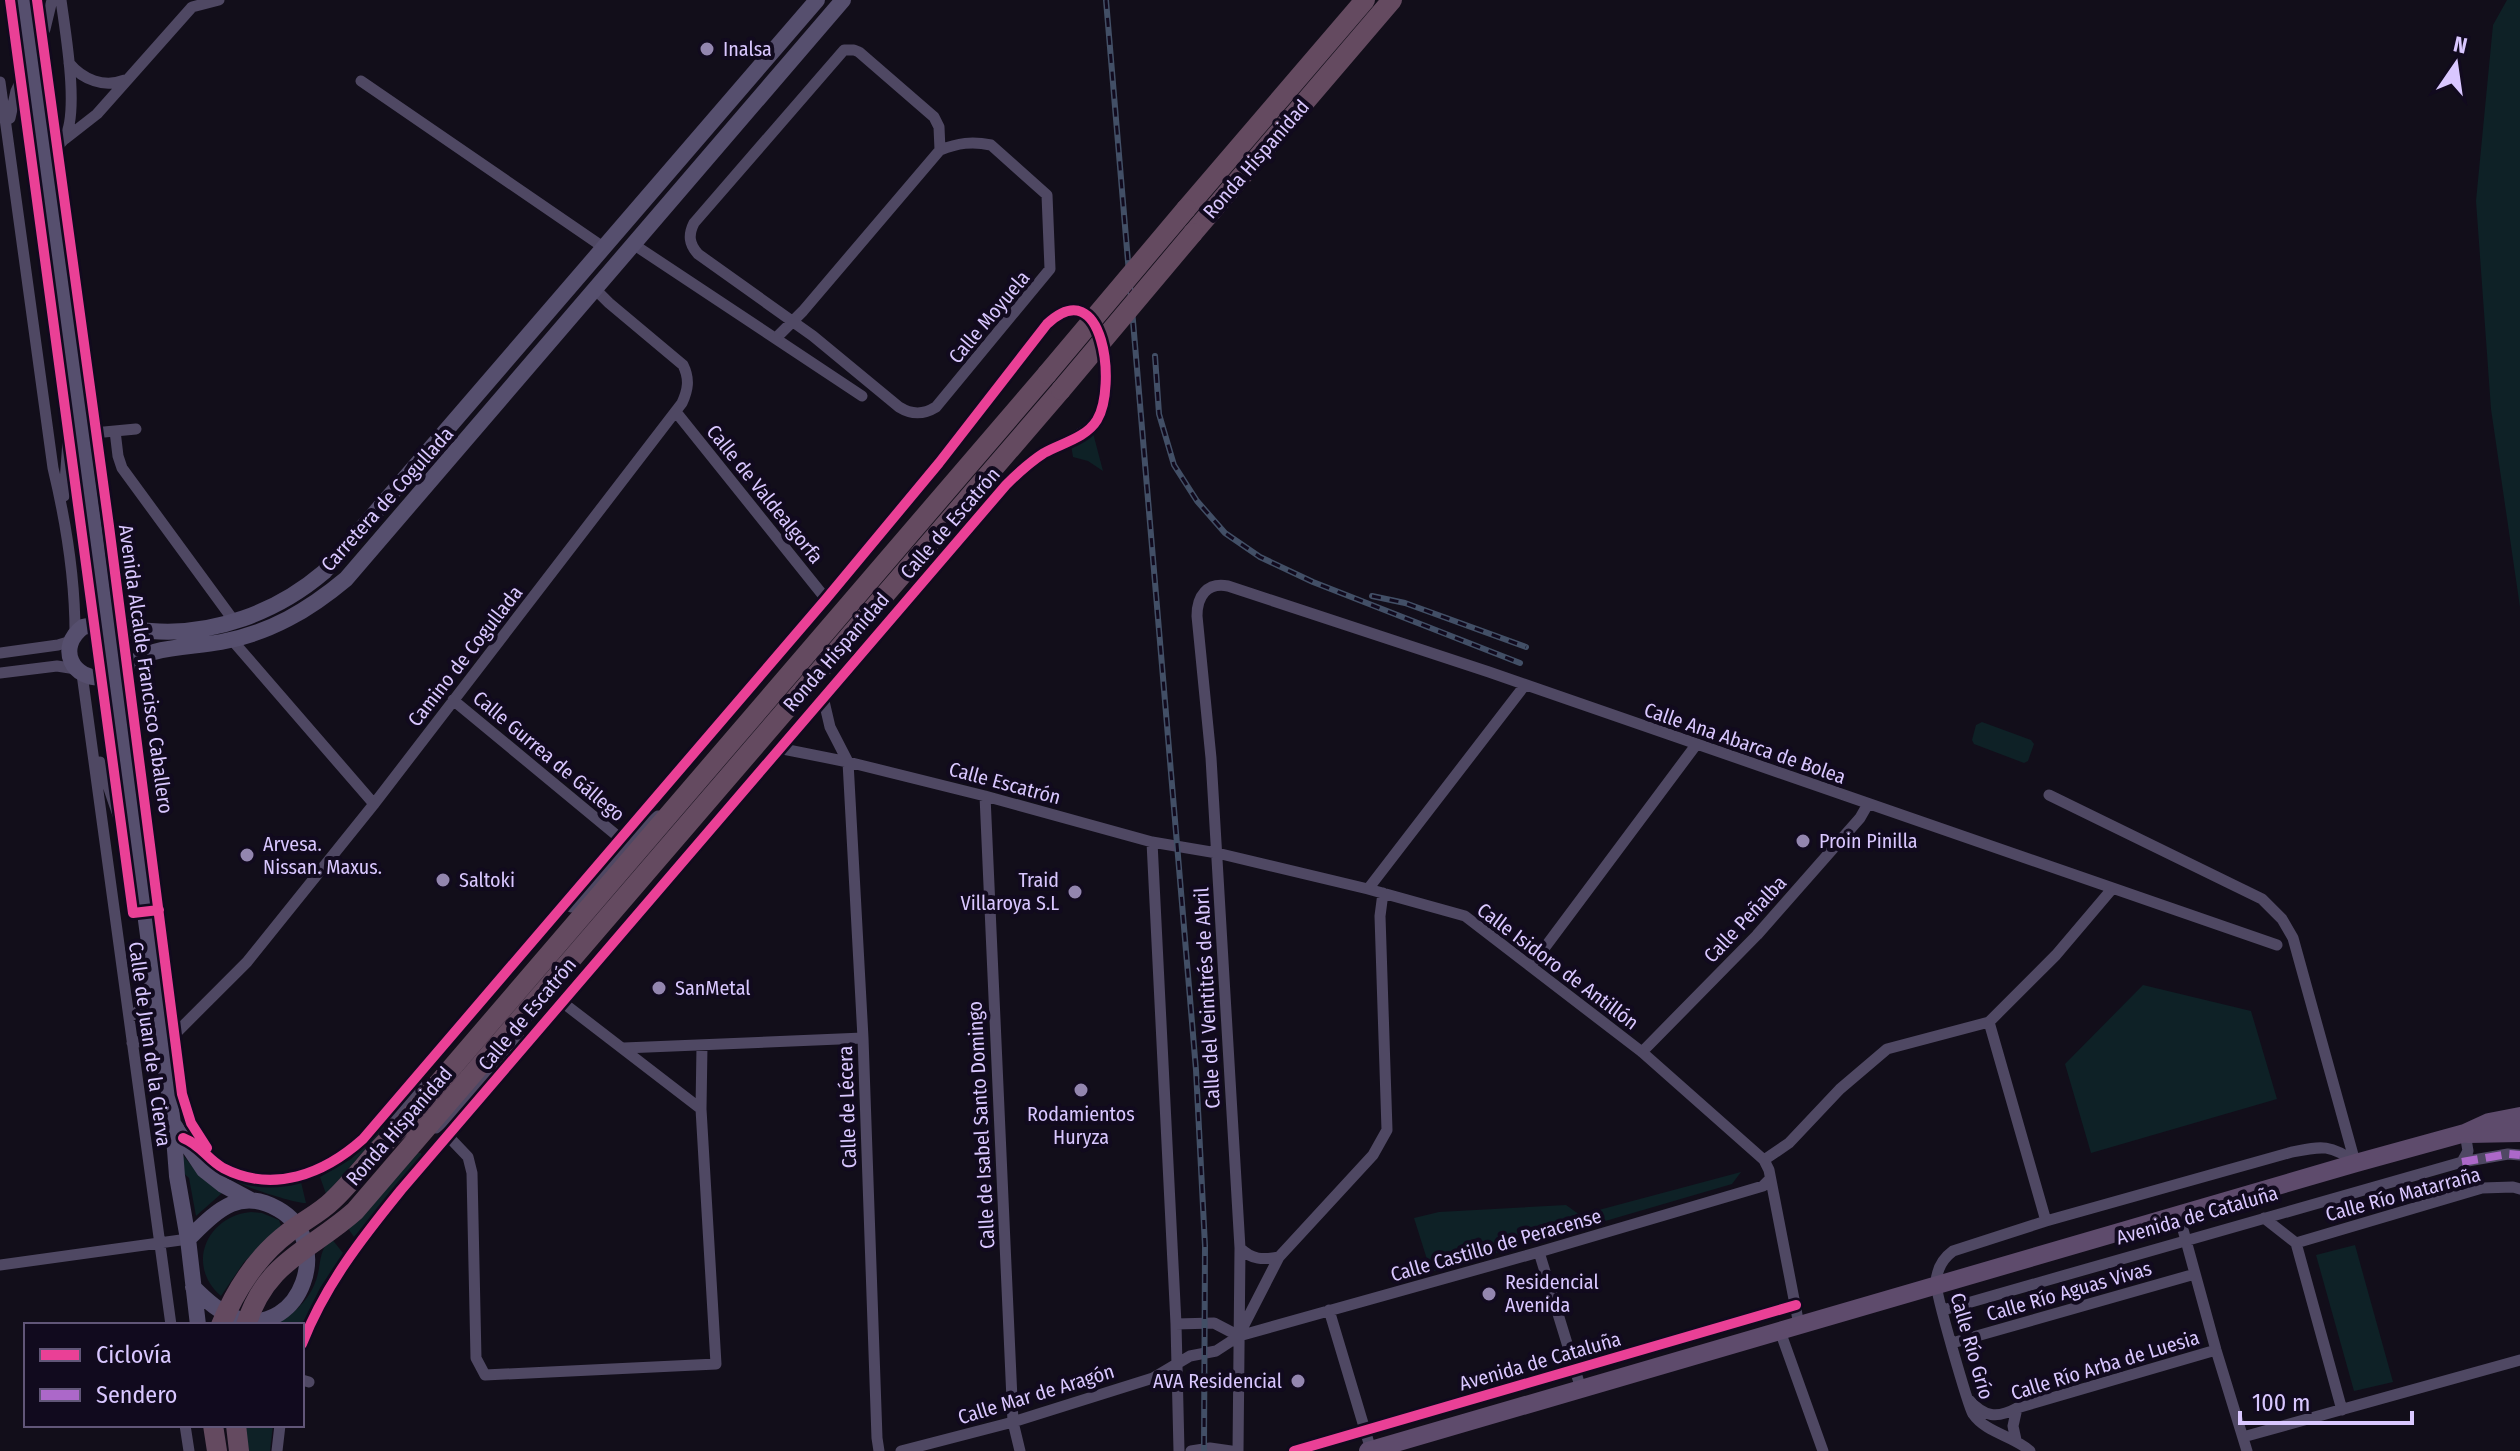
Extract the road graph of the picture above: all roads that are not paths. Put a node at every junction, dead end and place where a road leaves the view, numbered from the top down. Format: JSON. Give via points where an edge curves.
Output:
{"nodes":[{"id":1,"x":24,"y":0,"type":"edge"},
{"id":2,"x":52,"y":0,"type":"edge"},
{"id":3,"x":61,"y":0,"type":"edge"},
{"id":4,"x":219,"y":0,"type":"edge"},
{"id":5,"x":817,"y":0,"type":"edge"},
{"id":6,"x":843,"y":0,"type":"edge"},
{"id":7,"x":1365,"y":0,"type":"edge"},
{"id":8,"x":1392,"y":0,"type":"edge"},
{"id":9,"x":31,"y":57,"type":"junction"},
{"id":10,"x":69,"y":62,"type":"junction"},
{"id":11,"x":127,"y":79,"type":"junction"},
{"id":12,"x":361,"y":81,"type":"dead end"},
{"id":13,"x":0,"y":82,"type":"edge"},
{"id":14,"x":8,"y":134,"type":"junction"},
{"id":15,"x":65,"y":139,"type":"junction"},
{"id":16,"x":940,"y":150,"type":"junction"},
{"id":17,"x":45,"y":156,"type":"junction"},
{"id":18,"x":633,"y":244,"type":"junction"},
{"id":19,"x":603,"y":247,"type":"junction"},
{"id":20,"x":594,"y":288,"type":"junction"},
{"id":21,"x":793,"y":322,"type":"junction"},
{"id":22,"x":776,"y":338,"type":"junction"},
{"id":23,"x":862,"y":396,"type":"dead end"},
{"id":24,"x":79,"y":403,"type":"junction"},
{"id":25,"x":676,"y":412,"type":"junction"},
{"id":26,"x":136,"y":429,"type":"dead end"},
{"id":27,"x":115,"y":431,"type":"junction"},
{"id":28,"x":83,"y":434,"type":"junction"},
{"id":29,"x":63,"y":508,"type":"junction"},
{"id":30,"x":1203,"y":593,"type":"joint"},
{"id":31,"x":826,"y":599,"type":"junction"},
{"id":32,"x":234,"y":621,"type":"junction"},
{"id":33,"x":107,"y":624,"type":"junction"},
{"id":34,"x":73,"y":637,"type":"junction"},
{"id":35,"x":232,"y":640,"type":"junction"},
{"id":36,"x":0,"y":653,"type":"edge"},
{"id":37,"x":79,"y":671,"type":"junction"},
{"id":38,"x":0,"y":673,"type":"edge"},
{"id":39,"x":115,"y":674,"type":"junction"},
{"id":40,"x":1525,"y":685,"type":"junction"},
{"id":41,"x":823,"y":697,"type":"junction"},
{"id":42,"x":453,"y":700,"type":"junction"},
{"id":43,"x":92,"y":739,"type":"junction"},
{"id":44,"x":1696,"y":745,"type":"junction"},
{"id":45,"x":778,"y":748,"type":"junction"},
{"id":46,"x":848,"y":762,"type":"junction"},
{"id":47,"x":714,"y":795,"type":"junction"},
{"id":48,"x":2049,"y":795,"type":"dead end"},
{"id":49,"x":985,"y":796,"type":"junction"},
{"id":50,"x":681,"y":799,"type":"junction"},
{"id":51,"x":374,"y":804,"type":"junction"},
{"id":52,"x":1868,"y":804,"type":"junction"},
{"id":53,"x":621,"y":839,"type":"junction"},
{"id":54,"x":1152,"y":842,"type":"junction"},
{"id":55,"x":138,"y":851,"type":"junction"},
{"id":56,"x":1217,"y":853,"type":"junction"},
{"id":57,"x":1368,"y":889,"type":"junction"},
{"id":58,"x":2112,"y":889,"type":"junction"},
{"id":59,"x":1383,"y":893,"type":"junction"},
{"id":60,"x":547,"y":924,"type":"junction"},
{"id":61,"x":2277,"y":945,"type":"dead end"},
{"id":62,"x":608,"y":947,"type":"junction"},
{"id":63,"x":152,"y":960,"type":"junction"},
{"id":64,"x":1531,"y":966,"type":"junction"},
{"id":65,"x":562,"y":1002,"type":"junction"},
{"id":66,"x":129,"y":1017,"type":"junction"},
{"id":67,"x":543,"y":1022,"type":"junction"},
{"id":68,"x":1989,"y":1022,"type":"junction"},
{"id":69,"x":863,"y":1038,"type":"junction"},
{"id":70,"x":163,"y":1039,"type":"junction"},
{"id":71,"x":132,"y":1043,"type":"junction"},
{"id":72,"x":702,"y":1046,"type":"junction"},
{"id":73,"x":624,"y":1048,"type":"junction"},
{"id":74,"x":1642,"y":1052,"type":"junction"},
{"id":75,"x":424,"y":1069,"type":"junction"},
{"id":76,"x":701,"y":1109,"type":"junction"},
{"id":77,"x":2520,"y":1116,"type":"edge"},
{"id":78,"x":178,"y":1131,"type":"junction"},
{"id":79,"x":2465,"y":1133,"type":"junction"},
{"id":80,"x":2520,"y":1133,"type":"edge"},
{"id":81,"x":448,"y":1136,"type":"junction"},
{"id":82,"x":383,"y":1143,"type":"junction"},
{"id":83,"x":2520,"y":1155,"type":"edge"},
{"id":84,"x":402,"y":1157,"type":"junction"},
{"id":85,"x":1764,"y":1160,"type":"junction"},
{"id":86,"x":2462,"y":1162,"type":"junction"},
{"id":87,"x":2356,"y":1163,"type":"junction"},
{"id":88,"x":1769,"y":1185,"type":"junction"},
{"id":89,"x":2520,"y":1189,"type":"edge"},
{"id":90,"x":251,"y":1200,"type":"junction"},
{"id":91,"x":2179,"y":1215,"type":"junction"},
{"id":92,"x":2264,"y":1218,"type":"junction"},
{"id":93,"x":2046,"y":1221,"type":"junction"},
{"id":94,"x":297,"y":1226,"type":"junction"},
{"id":95,"x":188,"y":1239,"type":"junction"},
{"id":96,"x":2187,"y":1242,"type":"junction"},
{"id":97,"x":2296,"y":1243,"type":"junction"},
{"id":98,"x":159,"y":1244,"type":"junction"},
{"id":99,"x":306,"y":1246,"type":"junction"},
{"id":100,"x":145,"y":1247,"type":"junction"},
{"id":101,"x":1240,"y":1248,"type":"junction"},
{"id":102,"x":1539,"y":1252,"type":"junction"},
{"id":103,"x":1279,"y":1257,"type":"junction"},
{"id":104,"x":163,"y":1263,"type":"junction"},
{"id":105,"x":0,"y":1265,"type":"edge"},
{"id":106,"x":2195,"y":1274,"type":"junction"},
{"id":107,"x":1935,"y":1286,"type":"junction"},
{"id":108,"x":193,"y":1287,"type":"junction"},
{"id":109,"x":1329,"y":1310,"type":"junction"},
{"id":110,"x":1943,"y":1310,"type":"junction"},
{"id":111,"x":223,"y":1319,"type":"edge"},
{"id":112,"x":171,"y":1323,"type":"edge"},
{"id":113,"x":198,"y":1323,"type":"edge"},
{"id":114,"x":247,"y":1323,"type":"edge"},
{"id":115,"x":1176,"y":1324,"type":"junction"},
{"id":116,"x":1799,"y":1325,"type":"junction"},
{"id":117,"x":1780,"y":1331,"type":"junction"},
{"id":118,"x":1239,"y":1336,"type":"junction"},
{"id":119,"x":304,"y":1340,"type":"edge"},
{"id":120,"x":1952,"y":1343,"type":"junction"},
{"id":121,"x":2216,"y":1350,"type":"junction"},
{"id":122,"x":2520,"y":1360,"type":"edge"},
{"id":123,"x":1178,"y":1362,"type":"junction"},
{"id":124,"x":1581,"y":1389,"type":"junction"},
{"id":125,"x":1969,"y":1400,"type":"junction"},
{"id":126,"x":2017,"y":1408,"type":"junction"},
{"id":127,"x":2342,"y":1410,"type":"junction"},
{"id":128,"x":2005,"y":1415,"type":"junction"},
{"id":129,"x":1013,"y":1422,"type":"junction"},
{"id":130,"x":185,"y":1427,"type":"edge"},
{"id":131,"x":213,"y":1427,"type":"edge"},
{"id":132,"x":236,"y":1427,"type":"edge"},
{"id":133,"x":280,"y":1427,"type":"edge"},
{"id":134,"x":2243,"y":1437,"type":"junction"},
{"id":135,"x":2011,"y":1438,"type":"junction"},
{"id":136,"x":189,"y":1451,"type":"edge"},
{"id":137,"x":217,"y":1451,"type":"edge"},
{"id":138,"x":239,"y":1451,"type":"edge"},
{"id":139,"x":277,"y":1451,"type":"edge"},
{"id":140,"x":879,"y":1451,"type":"edge"},
{"id":141,"x":901,"y":1451,"type":"edge"},
{"id":142,"x":1020,"y":1451,"type":"edge"},
{"id":143,"x":1179,"y":1451,"type":"edge"},
{"id":144,"x":1191,"y":1451,"type":"edge"},
{"id":145,"x":1231,"y":1451,"type":"edge"},
{"id":146,"x":1238,"y":1451,"type":"edge"},
{"id":147,"x":1370,"y":1451,"type":"edge"},
{"id":148,"x":1823,"y":1451,"type":"edge"},
{"id":149,"x":2030,"y":1451,"type":"edge"},
{"id":150,"x":2247,"y":1451,"type":"edge"}],
"edges":[{"from":1,"to":9,"type":"street","name":"Avenida Alcalde Francisco Caballero"},
{"from":2,"to":9,"type":"street"},
{"from":3,"to":10,"type":"street"},
{"from":4,"to":11,"type":"street","via":[[192,7]]},
{"from":5,"to":19,"type":"street","name":"Carretera de Cogullada"},
{"from":6,"to":18,"type":"street","name":"Carretera de Cogullada"},
{"from":7,"to":50,"type":"highway","name":"Ronda Hispanidad","bridge":true},
{"from":8,"to":47,"type":"highway","name":"Ronda Hispanidad","bridge":true},
{"from":9,"to":14,"type":"street","via":[[13,100]]},
{"from":9,"to":17,"type":"street","name":"Avenida Alcalde Francisco Caballero"},
{"from":10,"to":11,"type":"street","via":[[102,83]]},
{"from":10,"to":15,"type":"street"},
{"from":11,"to":15,"type":"street","via":[[97,114]]},
{"from":12,"to":19,"type":"street"},
{"from":13,"to":14,"type":"street"},
{"from":14,"to":29,"type":"street","via":[[53,468]]},
{"from":15,"to":17,"type":"street"},
{"from":16,"to":21,"type":"street"},
{"from":16,"to":21,"type":"street","name":"Calle Moyuela","via":[[934,117],[859,52],[848,49],[694,223],[689,235],[698,254]]},
{"from":16,"to":21,"type":"street","name":"Calle Moyuela","via":[[959,143],[991,145],[1041,188],[1047,195],[1052,263],[936,407],[909,413]]},
{"from":17,"to":24,"type":"street","name":"Avenida Alcalde Francisco Caballero"},
{"from":18,"to":20,"type":"street","name":"Carretera de Cogullada"},
{"from":18,"to":22,"type":"street"},
{"from":19,"to":32,"type":"street","name":"Carretera de Cogullada","via":[[324,572],[274,607]]},
{"from":20,"to":25,"type":"street","name":"Camino de Cogullada","via":[[683,365],[688,386]]},
{"from":20,"to":35,"type":"street","name":"Carretera de Cogullada","via":[[346,579],[282,623]]},
{"from":21,"to":22,"type":"street"},
{"from":22,"to":23,"type":"street"},
{"from":24,"to":28,"type":"street","name":"Avenida Alcalde Francisco Caballero"},
{"from":24,"to":29,"type":"street","via":[[69,427]]},
{"from":25,"to":31,"type":"street","name":"Calle de Valdealgorfa"},
{"from":25,"to":42,"type":"street","name":"Camino de Cogullada"},
{"from":26,"to":27,"type":"street"},
{"from":27,"to":28,"type":"street"},
{"from":27,"to":32,"type":"street","name":"Avenida Alcalde Francisco Caballero","via":[[122,468]]},
{"from":28,"to":33,"type":"street","name":"Avenida Alcalde Francisco Caballero"},
{"from":29,"to":34,"type":"street","via":[[75,606]]},
{"from":30,"to":40,"type":"street","name":"Calle Ana Abarca de Bolea","via":[[1215,585],[1228,586]]},
{"from":30,"to":56,"type":"street","name":"Calle del Veintitrés de Abril","via":[[1197,616]]},
{"from":31,"to":41,"type":"street","name":"Calle de Escatrón","via":[[1047,324],[1069,310],[1092,319],[1100,332],[1106,385],[1096,421],[1032,461],[1006,485]]},
{"from":31,"to":53,"type":"street","name":"Calle de Escatrón"},
{"from":32,"to":33,"type":"street","name":"Carretera de Cogullada","via":[[163,632]]},
{"from":33,"to":34,"type":"street","name":"Carretera de Cogullada","via":[[88,625]]},
{"from":33,"to":39,"type":"street","name":"Avenida Alcalde Francisco Caballero"},
{"from":34,"to":36,"type":"street","via":[[58,645]]},
{"from":34,"to":37,"type":"street","via":[[69,656]]},
{"from":35,"to":39,"type":"street","name":"Carretera de Cogullada","via":[[154,652]]},
{"from":35,"to":51,"type":"street"},
{"from":37,"to":38,"type":"street","via":[[57,666]]},
{"from":37,"to":39,"type":"street","name":"Carretera de Cogullada","via":[[94,677]]},
{"from":37,"to":43,"type":"street","name":"Calle de Juan de la Cierva"},
{"from":39,"to":55,"type":"street","name":"Avenida Alcalde Francisco Caballero"},
{"from":40,"to":44,"type":"street","name":"Calle Ana Abarca de Bolea"},
{"from":40,"to":57,"type":"street"},
{"from":41,"to":45,"type":"street","name":"Calle de Escatrón"},
{"from":41,"to":46,"type":"street","via":[[830,727]]},
{"from":42,"to":51,"type":"street","name":"Camino de Cogullada"},
{"from":42,"to":53,"type":"street","name":"Calle Gurrea de Gállego"},
{"from":43,"to":55,"type":"street","via":[[123,830]]},
{"from":43,"to":66,"type":"street","name":"Calle de Juan de la Cierva"},
{"from":44,"to":52,"type":"street","name":"Calle Ana Abarca de Bolea"},
{"from":44,"to":64,"type":"street"},
{"from":45,"to":46,"type":"street","name":"Calle Escatrón"},
{"from":45,"to":62,"type":"street","name":"Calle de Escatrón"},
{"from":46,"to":49,"type":"street","name":"Calle Escatrón"},
{"from":46,"to":69,"type":"street","name":"Calle de Lécera"},
{"from":47,"to":62,"type":"street","name":"Calle de Escatrón","via":[[694,828],[641,891]]},
{"from":47,"to":84,"type":"highway","name":"Ronda Hispanidad"},
{"from":48,"to":87,"type":"street","via":[[2262,899],[2282,919],[2293,938]]},
{"from":49,"to":54,"type":"street","name":"Calle Escatrón"},
{"from":49,"to":129,"type":"street","name":"Calle de Isabel Santo Domingo"},
{"from":50,"to":60,"type":"street","name":"Ronda Hispanidad","via":[[652,820],[575,904]]},
{"from":50,"to":82,"type":"highway","name":"Ronda Hispanidad"},
{"from":51,"to":70,"type":"street","name":"Camino de Cogullada","via":[[247,962],[174,1035]]},
{"from":52,"to":58,"type":"street","name":"Calle Ana Abarca de Bolea"},
{"from":52,"to":74,"type":"street","name":"Calle Peñalba","via":[[1757,935]]},
{"from":53,"to":60,"type":"street","name":"Calle de Escatrón"},
{"from":54,"to":56,"type":"street","name":"Calle Isidoro de Antillón"},
{"from":54,"to":115,"type":"street"},
{"from":55,"to":63,"type":"street","name":"Avenida Alcalde Francisco Caballero"},
{"from":56,"to":57,"type":"street","name":"Calle Isidoro de Antillón"},
{"from":56,"to":101,"type":"street","name":"Calle del Veintitrés de Abril"},
{"from":57,"to":59,"type":"street","name":"Calle Isidoro de Antillón"},
{"from":58,"to":61,"type":"street","name":"Calle Ana Abarca de Bolea"},
{"from":58,"to":68,"type":"street"},
{"from":59,"to":64,"type":"street","name":"Calle Isidoro de Antillón","via":[[1465,916]]},
{"from":59,"to":103,"type":"street","via":[[1387,1130],[1373,1155]]},
{"from":60,"to":75,"type":"street","name":"Calle de Escatrón"},
{"from":62,"to":65,"type":"street","name":"Calle de Escatrón"},
{"from":63,"to":66,"type":"street","via":[[148,995],[143,1007]]},
{"from":63,"to":70,"type":"street","name":"Avenida Alcalde Francisco Caballero"},
{"from":64,"to":74,"type":"street","name":"Calle Isidoro de Antillón"},
{"from":65,"to":67,"type":"street","name":"Calle de Escatrón"},
{"from":65,"to":73,"type":"street"},
{"from":66,"to":71,"type":"street","name":"Calle de Juan de la Cierva"},
{"from":67,"to":81,"type":"street","name":"Calle de Escatrón"},
{"from":67,"to":84,"type":"street","name":"Ronda Hispanidad","via":[[507,1051],[452,1115]]},
{"from":68,"to":85,"type":"street","via":[[1887,1049],[1789,1143]]},
{"from":68,"to":93,"type":"street"},
{"from":69,"to":72,"type":"street"},
{"from":69,"to":140,"type":"street","name":"Calle de Lécera"},
{"from":70,"to":71,"type":"street"},
{"from":70,"to":78,"type":"street","name":"Avenida Alcalde Francisco Caballero"},
{"from":71,"to":98,"type":"street","name":"Calle de Juan de la Cierva"},
{"from":72,"to":73,"type":"street"},
{"from":72,"to":76,"type":"street"},
{"from":73,"to":76,"type":"street"},
{"from":74,"to":85,"type":"street","name":"Calle Isidoro de Antillón"},
{"from":75,"to":78,"type":"street","name":"Calle de Escatrón","via":[[363,1139],[316,1172],[277,1179],[244,1176],[222,1167]]},
{"from":75,"to":82,"type":"street","name":"Calle de Escatrón"},
{"from":76,"to":81,"type":"street","via":[[716,1364],[485,1375],[476,1358],[472,1173],[468,1157]]},
{"from":77,"to":79,"type":"main road","name":"Avenida de Cataluña"},
{"from":78,"to":90,"type":"street","name":"Avenida Alcalde Francisco Caballero","via":[[204,1170]]},
{"from":78,"to":95,"type":"street","name":"Avenida Alcalde Francisco Caballero","via":[[177,1176]]},
{"from":79,"to":80,"type":"main road","name":"Avenida de Cataluña"},
{"from":79,"to":86,"type":"street","via":[[2468,1151]]},
{"from":79,"to":87,"type":"main road","name":"Avenida de Cataluña"},
{"from":81,"to":119,"type":"street","name":"Calle de Escatrón","via":[[351,1252]]},
{"from":82,"to":94,"type":"highway","name":"Ronda Hispanidad","via":[[332,1201]]},
{"from":83,"to":86,"type":"street","name":"Avenida de Cataluña"},
{"from":84,"to":99,"type":"highway","name":"Ronda Hispanidad","via":[[355,1211]]},
{"from":85,"to":88,"type":"street"},
{"from":86,"to":92,"type":"street","name":"Avenida de Cataluña"},
{"from":87,"to":91,"type":"main road","name":"Avenida de Cataluña"},
{"from":87,"to":93,"type":"street","name":"Avenida de Cataluña","via":[[2327,1147],[2303,1150]]},
{"from":88,"to":102,"type":"street","name":"Calle Castillo de Peracense"},
{"from":88,"to":116,"type":"street"},
{"from":89,"to":97,"type":"street","name":"Calle Río Matarraña","via":[[2482,1188]]},
{"from":90,"to":94,"type":"street","via":[[275,1207]]},
{"from":90,"to":95,"type":"street","via":[[220,1209]]},
{"from":91,"to":96,"type":"street"},
{"from":91,"to":107,"type":"main road","name":"Avenida de Cataluña"},
{"from":92,"to":96,"type":"street","name":"Avenida de Cataluña"},
{"from":92,"to":97,"type":"street"},
{"from":93,"to":107,"type":"street","name":"Avenida de Cataluña","via":[[1953,1251],[1940,1264]]},
{"from":94,"to":99,"type":"street"},
{"from":94,"to":111,"type":"highway","name":"Ronda Hispanidad","via":[[256,1264]]},
{"from":95,"to":98,"type":"street"},
{"from":95,"to":108,"type":"street"},
{"from":96,"to":106,"type":"street"},
{"from":96,"to":110,"type":"street","name":"Avenida de Cataluña"},
{"from":97,"to":127,"type":"street"},
{"from":98,"to":100,"type":"street"},
{"from":98,"to":104,"type":"street","name":"Calle de Juan de la Cierva"},
{"from":99,"to":114,"type":"highway","name":"Ronda Hispanidad","via":[[265,1284]]},
{"from":99,"to":114,"type":"street","via":[[306,1275],[292,1301]]},
{"from":100,"to":104,"type":"street"},
{"from":100,"to":105,"type":"street"},
{"from":101,"to":103,"type":"street","via":[[1262,1260]]},
{"from":101,"to":118,"type":"street","name":"Calle del Veintitrés de Abril"},
{"from":102,"to":109,"type":"street","name":"Calle Castillo de Peracense"},
{"from":102,"to":124,"type":"street"},
{"from":103,"to":118,"type":"street"},
{"from":104,"to":112,"type":"street","name":"Calle de Juan de la Cierva"},
{"from":106,"to":120,"type":"street","name":"Calle Río Aguas Vivas"},
{"from":106,"to":121,"type":"street"},
{"from":107,"to":110,"type":"street","name":"Calle Río Grío"},
{"from":107,"to":116,"type":"main road","name":"Avenida de Cataluña"},
{"from":108,"to":111,"type":"street"},
{"from":108,"to":113,"type":"street"},
{"from":109,"to":118,"type":"street","name":"Calle Castillo de Peracense"},
{"from":109,"to":147,"type":"street"},
{"from":110,"to":120,"type":"street","name":"Calle Río Grío"},
{"from":111,"to":114,"type":"street"},
{"from":115,"to":118,"type":"street","via":[[1214,1323]]},
{"from":115,"to":123,"type":"street"},
{"from":116,"to":117,"type":"main road","name":"Avenida de Cataluña"},
{"from":117,"to":124,"type":"main road","name":"Avenida de Cataluña"},
{"from":117,"to":148,"type":"street"},
{"from":118,"to":123,"type":"street","via":[[1216,1351]]},
{"from":118,"to":146,"type":"street","name":"Calle del Veintitrés de Abril"},
{"from":120,"to":125,"type":"street","name":"Calle Río Grío"},
{"from":121,"to":126,"type":"street","name":"Calle Río Arba de Luesia"},
{"from":121,"to":134,"type":"street"},
{"from":122,"to":127,"type":"street"},
{"from":123,"to":129,"type":"street","name":"Calle Mar de Aragón","via":[[1153,1378]]},
{"from":123,"to":143,"type":"street"},
{"from":124,"to":147,"type":"main road","name":"Avenida de Cataluña"},
{"from":125,"to":128,"type":"street","name":"Calle Río Arba de Luesia","via":[[1986,1413]]},
{"from":125,"to":135,"type":"street","name":"Calle Río Grío","via":[[1975,1417]]},
{"from":126,"to":128,"type":"street","name":"Calle Río Arba de Luesia"},
{"from":126,"to":135,"type":"street","name":"Calle Río Grío"},
{"from":127,"to":134,"type":"street"},
{"from":128,"to":135,"type":"street","name":"Calle Río Arba de Luesia"},
{"from":129,"to":141,"type":"street","name":"Calle Mar de Aragón"},
{"from":129,"to":142,"type":"street","name":"Calle de Isabel Santo Domingo"},
{"from":130,"to":136,"type":"street"},
{"from":131,"to":137,"type":"highway"},
{"from":132,"to":138,"type":"highway"},
{"from":133,"to":139,"type":"street"},
{"from":134,"to":150,"type":"street"},
{"from":135,"to":149,"type":"street","name":"Calle Río Grío"},
{"from":144,"to":145,"type":"street"}]}
